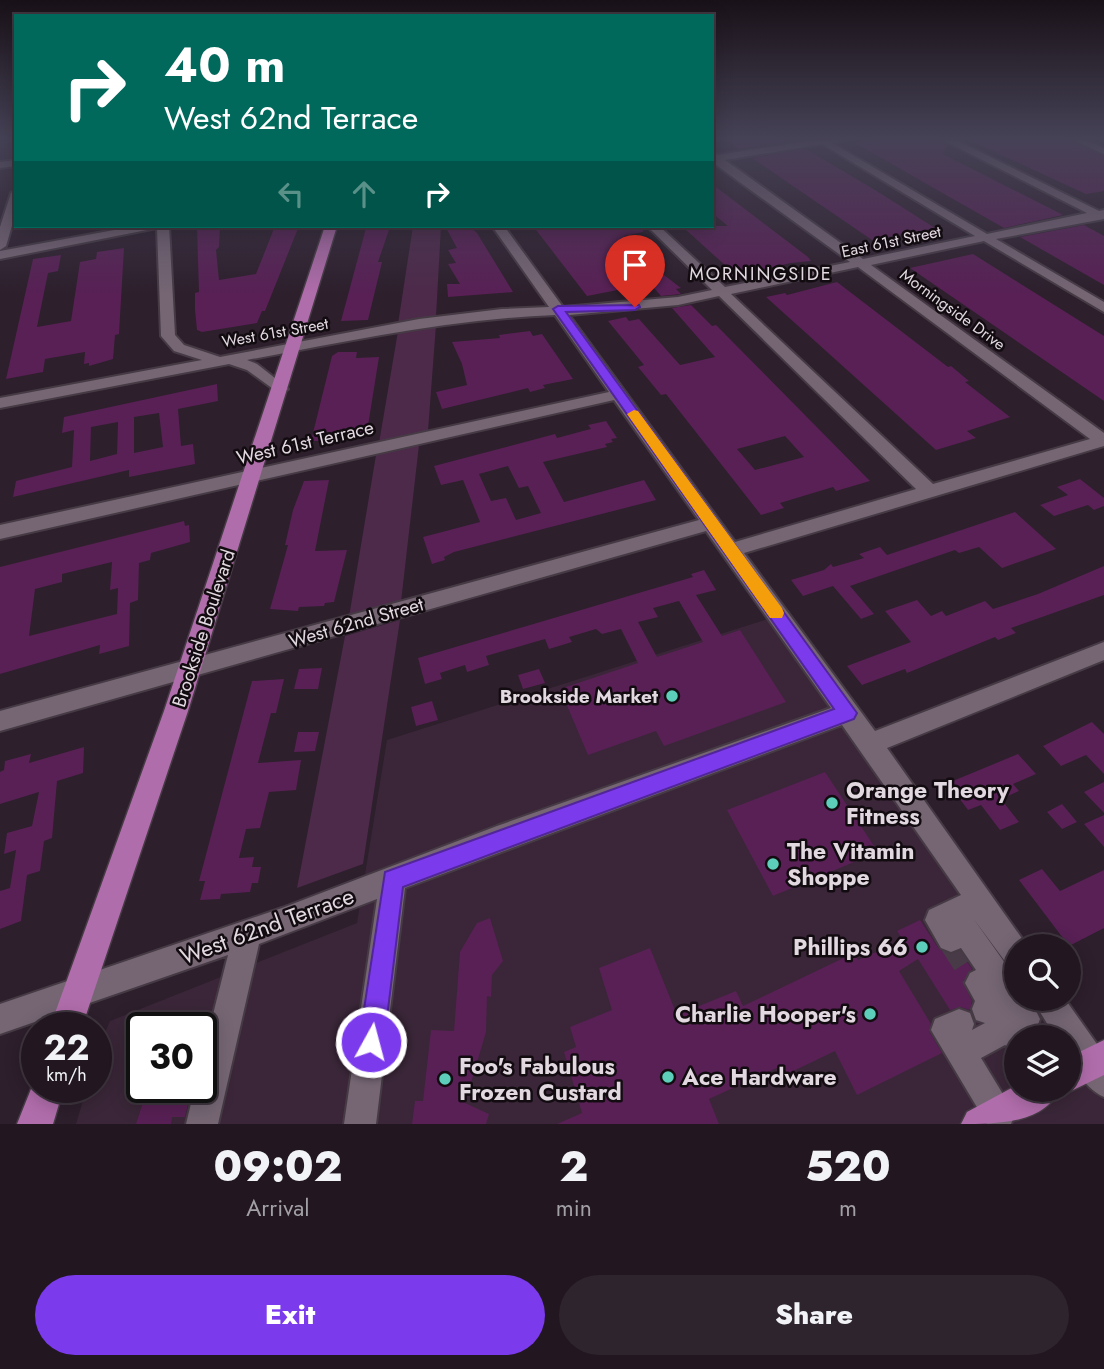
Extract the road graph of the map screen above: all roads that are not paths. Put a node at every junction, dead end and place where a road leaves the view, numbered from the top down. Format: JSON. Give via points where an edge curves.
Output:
{"nodes":[{"id":1,"x":759,"y":189,"type":"edge"},
{"id":2,"x":905,"y":189,"type":"edge"},
{"id":3,"x":1050,"y":189,"type":"edge"},
{"id":4,"x":14,"y":200,"type":"edge"},
{"id":5,"x":1102,"y":215,"type":"edge"},
{"id":6,"x":142,"y":228,"type":"edge"},
{"id":7,"x":163,"y":228,"type":"edge"},
{"id":8,"x":330,"y":228,"type":"edge"},
{"id":9,"x":499,"y":228,"type":"edge"},
{"id":10,"x":655,"y":228,"type":"edge"},
{"id":11,"x":985,"y":237,"type":"junction"},
{"id":12,"x":0,"y":246,"type":"edge"},
{"id":13,"x":0,"y":254,"type":"edge"},
{"id":14,"x":860,"y":263,"type":"junction"},
{"id":15,"x":721,"y":293,"type":"junction"},
{"id":16,"x":1104,"y":308,"type":"edge"},
{"id":17,"x":558,"y":309,"type":"junction"},
{"id":18,"x":171,"y":341,"type":"junction"},
{"id":19,"x":294,"y":346,"type":"junction"},
{"id":20,"x":223,"y":359,"type":"junction"},
{"id":21,"x":153,"y":373,"type":"junction"},
{"id":22,"x":280,"y":389,"type":"junction"},
{"id":23,"x":619,"y":394,"type":"junction"},
{"id":24,"x":0,"y":403,"type":"edge"},
{"id":25,"x":1104,"y":441,"type":"edge"},
{"id":26,"x":252,"y":475,"type":"junction"},
{"id":27,"x":930,"y":492,"type":"junction"},
{"id":28,"x":712,"y":523,"type":"junction"},
{"id":29,"x":0,"y":532,"type":"edge"},
{"id":30,"x":731,"y":550,"type":"junction"},
{"id":31,"x":1104,"y":651,"type":"edge"},
{"id":32,"x":190,"y":668,"type":"junction"},
{"id":33,"x":847,"y":713,"type":"junction"},
{"id":34,"x":0,"y":721,"type":"edge"},
{"id":35,"x":870,"y":744,"type":"junction"},
{"id":36,"x":393,"y":880,"type":"junction"},
{"id":37,"x":980,"y":900,"type":"junction"},
{"id":38,"x":247,"y":934,"type":"junction"},
{"id":39,"x":1004,"y":935,"type":"edge"},
{"id":40,"x":78,"y":990,"type":"junction"},
{"id":41,"x":1003,"y":1008,"type":"edge"},
{"id":42,"x":1055,"y":1011,"type":"edge"},
{"id":43,"x":71,"y":1012,"type":"edge"},
{"id":44,"x":0,"y":1019,"type":"edge"},
{"id":45,"x":1092,"y":1069,"type":"edge"},
{"id":46,"x":1020,"y":1102,"type":"edge"},
{"id":47,"x":42,"y":1103,"type":"edge"},
{"id":48,"x":989,"y":1119,"type":"edge"},
{"id":49,"x":35,"y":1124,"type":"edge"},
{"id":50,"x":202,"y":1124,"type":"edge"},
{"id":51,"x":360,"y":1124,"type":"edge"}],
"edges":[{"from":1,"to":14,"type":"street","name":"Morningside Drive"},
{"from":2,"to":11,"type":"street"},
{"from":3,"to":5,"type":"street"},
{"from":4,"to":12,"type":"street"},
{"from":5,"to":11,"type":"street","name":"East 61st Street"},
{"from":6,"to":13,"type":"street"},
{"from":7,"to":18,"type":"street","via":[[166,330]]},
{"from":8,"to":19,"type":"main road","name":"Brookside Boulevard"},
{"from":9,"to":17,"type":"street"},
{"from":10,"to":15,"type":"street"},
{"from":11,"to":14,"type":"street","name":"East 61st Street"},
{"from":11,"to":16,"type":"street"},
{"from":14,"to":15,"type":"street","name":"East 61st Street"},
{"from":14,"to":25,"type":"street","name":"Morningside Drive"},
{"from":15,"to":17,"type":"street","name":"East 61st Street","via":[[635,307]]},
{"from":15,"to":27,"type":"street"},
{"from":17,"to":19,"type":"street","name":"West 61st Street","via":[[419,323]]},
{"from":17,"to":23,"type":"street"},
{"from":18,"to":20,"type":"street"},
{"from":18,"to":21,"type":"street","via":[[171,362]]},
{"from":19,"to":20,"type":"street","name":"West 61st Street"},
{"from":19,"to":22,"type":"main road","name":"Brookside Boulevard"},
{"from":20,"to":21,"type":"street","name":"West 61st Street"},
{"from":20,"to":22,"type":"street","via":[[252,366]]},
{"from":21,"to":24,"type":"street","name":"West 61st Street"},
{"from":22,"to":26,"type":"main road","name":"Brookside Boulevard"},
{"from":23,"to":26,"type":"street","name":"West 61st Terrace"},
{"from":23,"to":28,"type":"street"},
{"from":25,"to":27,"type":"street"},
{"from":26,"to":29,"type":"street","name":"West 61st Terrace"},
{"from":26,"to":32,"type":"main road","name":"Brookside Boulevard"},
{"from":27,"to":30,"type":"street"},
{"from":28,"to":30,"type":"street"},
{"from":28,"to":32,"type":"street","name":"West 62nd Street"},
{"from":30,"to":33,"type":"street"},
{"from":31,"to":35,"type":"street"},
{"from":32,"to":34,"type":"street","name":"West 62nd Street"},
{"from":32,"to":40,"type":"main road","name":"Brookside Boulevard"},
{"from":33,"to":35,"type":"street"},
{"from":33,"to":36,"type":"street","name":"West 62nd Terrace"},
{"from":35,"to":37,"type":"street"},
{"from":36,"to":38,"type":"street","name":"West 62nd Terrace"},
{"from":36,"to":51,"type":"street"},
{"from":37,"to":39,"type":"street"},
{"from":37,"to":41,"type":"street","via":[[952,926]]},
{"from":38,"to":40,"type":"street","name":"West 62nd Terrace"},
{"from":38,"to":50,"type":"street"},
{"from":40,"to":43,"type":"main road","name":"Brookside Boulevard"},
{"from":40,"to":44,"type":"street","name":"West 62nd Terrace"},
{"from":41,"to":48,"type":"street","via":[[960,1038]]},
{"from":42,"to":45,"type":"street"},
{"from":46,"to":48,"type":"main road"},
{"from":47,"to":49,"type":"main road"}]}
